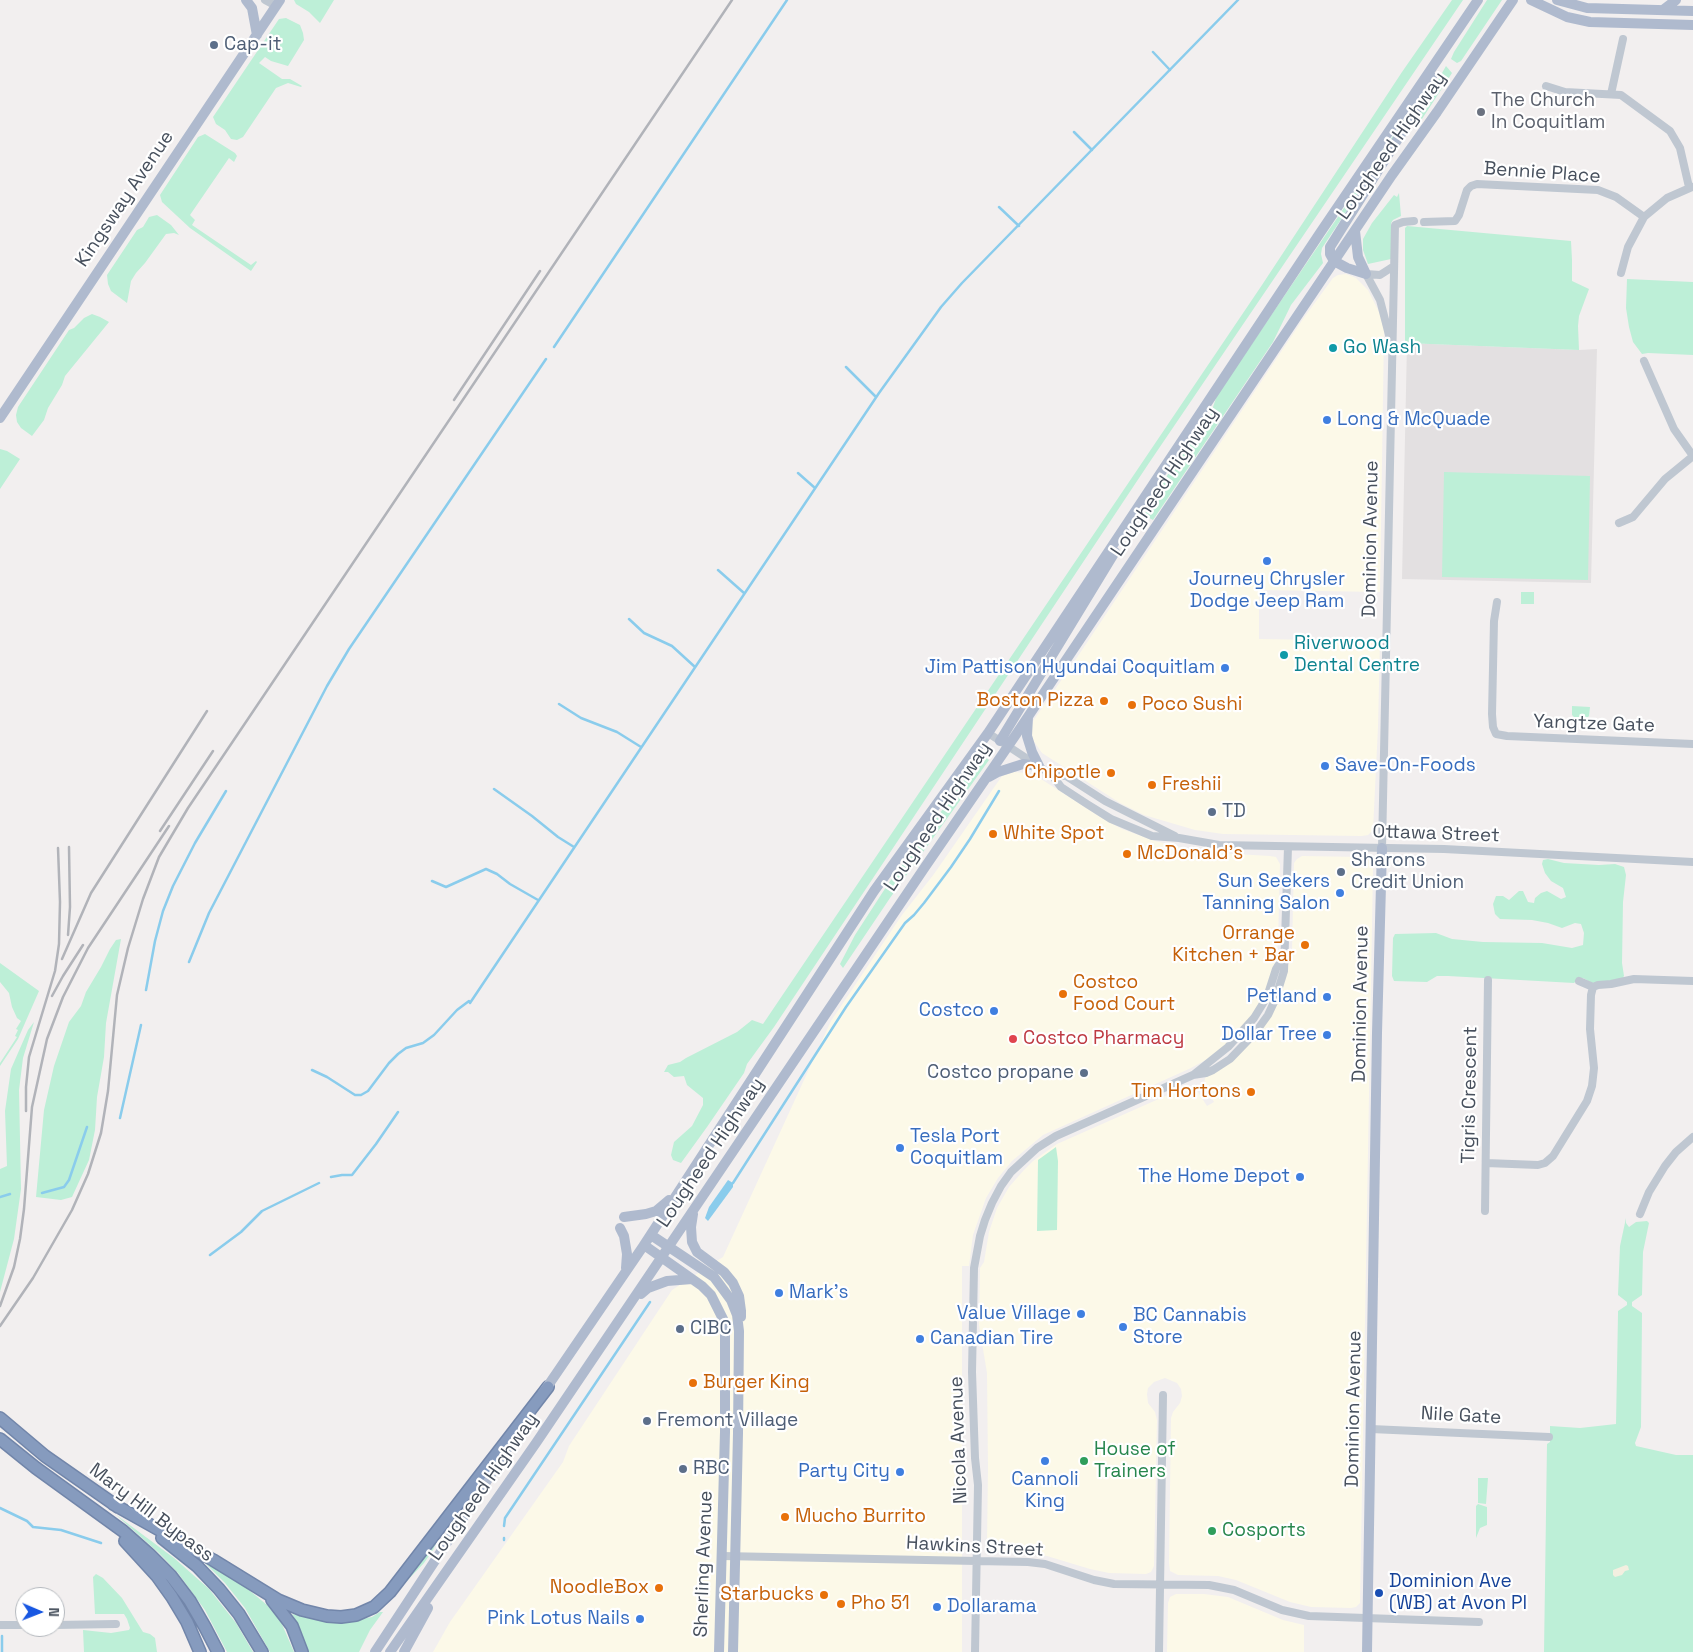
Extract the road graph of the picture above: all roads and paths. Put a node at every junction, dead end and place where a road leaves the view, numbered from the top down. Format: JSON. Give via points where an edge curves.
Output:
{"nodes":[{"id":1,"x":246,"y":0,"type":"edge"},
{"id":2,"x":265,"y":0,"type":"edge"},
{"id":3,"x":1478,"y":0,"type":"edge"},
{"id":4,"x":1513,"y":0,"type":"edge"},
{"id":5,"x":1557,"y":0,"type":"edge"},
{"id":6,"x":1676,"y":0,"type":"edge"},
{"id":7,"x":1533,"y":1,"type":"edge"},
{"id":8,"x":278,"y":3,"type":"edge"},
{"id":9,"x":1663,"y":10,"type":"junction"},
{"id":10,"x":1693,"y":11,"type":"edge"},
{"id":11,"x":1693,"y":25,"type":"edge"},
{"id":12,"x":257,"y":35,"type":"junction"},
{"id":13,"x":1623,"y":39,"type":"dead end"},
{"id":14,"x":1446,"y":47,"type":"junction"},
{"id":15,"x":1546,"y":86,"type":"dead end"},
{"id":16,"x":1611,"y":94,"type":"junction"},
{"id":17,"x":1691,"y":187,"type":"edge"},
{"id":18,"x":1644,"y":217,"type":"junction"},
{"id":19,"x":1414,"y":221,"type":"dead end"},
{"id":20,"x":1424,"y":222,"type":"dead end"},
{"id":21,"x":1355,"y":231,"type":"junction"},
{"id":22,"x":1334,"y":261,"type":"junction"},
{"id":23,"x":1394,"y":266,"type":"junction"},
{"id":24,"x":1621,"y":272,"type":"dead end"},
{"id":25,"x":1366,"y":274,"type":"junction"},
{"id":26,"x":1392,"y":357,"type":"junction"},
{"id":27,"x":1644,"y":361,"type":"dead end"},
{"id":28,"x":0,"y":418,"type":"edge"},
{"id":29,"x":1693,"y":456,"type":"edge"},
{"id":30,"x":1129,"y":521,"type":"junction"},
{"id":31,"x":1619,"y":523,"type":"dead end"},
{"id":32,"x":1497,"y":602,"type":"dead end"},
{"id":33,"x":1028,"y":717,"type":"junction"},
{"id":34,"x":988,"y":733,"type":"junction"},
{"id":35,"x":1004,"y":744,"type":"junction"},
{"id":36,"x":1693,"y":744,"type":"edge"},
{"id":37,"x":1039,"y":766,"type":"junction"},
{"id":38,"x":1052,"y":774,"type":"junction"},
{"id":39,"x":986,"y":779,"type":"junction"},
{"id":40,"x":1179,"y":838,"type":"junction"},
{"id":41,"x":1288,"y":846,"type":"junction"},
{"id":42,"x":1382,"y":848,"type":"junction"},
{"id":43,"x":1693,"y":862,"type":"edge"},
{"id":44,"x":1284,"y":956,"type":"junction"},
{"id":45,"x":1488,"y":980,"type":"dead end"},
{"id":46,"x":1693,"y":981,"type":"edge"},
{"id":47,"x":1579,"y":982,"type":"dead end"},
{"id":48,"x":1593,"y":987,"type":"junction"},
{"id":49,"x":1266,"y":997,"type":"junction"},
{"id":50,"x":1242,"y":1032,"type":"junction"},
{"id":51,"x":1250,"y":1039,"type":"junction"},
{"id":52,"x":1217,"y":1067,"type":"junction"},
{"id":53,"x":1193,"y":1075,"type":"junction"},
{"id":54,"x":1693,"y":1136,"type":"edge"},
{"id":55,"x":1486,"y":1164,"type":"junction"},
{"id":56,"x":679,"y":1191,"type":"junction"},
{"id":57,"x":693,"y":1210,"type":"junction"},
{"id":58,"x":1485,"y":1210,"type":"dead end"},
{"id":59,"x":1640,"y":1214,"type":"dead end"},
{"id":60,"x":624,"y":1217,"type":"dead end"},
{"id":61,"x":620,"y":1228,"type":"dead end"},
{"id":62,"x":650,"y":1235,"type":"junction"},
{"id":63,"x":644,"y":1245,"type":"junction"},
{"id":64,"x":669,"y":1246,"type":"junction"},
{"id":65,"x":661,"y":1258,"type":"junction"},
{"id":66,"x":626,"y":1270,"type":"junction"},
{"id":67,"x":693,"y":1279,"type":"junction"},
{"id":68,"x":628,"y":1306,"type":"junction"},
{"id":69,"x":739,"y":1331,"type":"junction"},
{"id":70,"x":548,"y":1387,"type":"junction"},
{"id":71,"x":1164,"y":1395,"type":"dead end"},
{"id":72,"x":0,"y":1418,"type":"edge"},
{"id":73,"x":1371,"y":1429,"type":"junction"},
{"id":74,"x":1549,"y":1437,"type":"dead end"},
{"id":75,"x":0,"y":1438,"type":"edge"},
{"id":76,"x":113,"y":1504,"type":"junction"},
{"id":77,"x":491,"y":1508,"type":"junction"},
{"id":78,"x":98,"y":1512,"type":"junction"},
{"id":79,"x":722,"y":1556,"type":"junction"},
{"id":80,"x":736,"y":1556,"type":"junction"},
{"id":81,"x":977,"y":1561,"type":"junction"},
{"id":82,"x":1160,"y":1584,"type":"junction"},
{"id":83,"x":259,"y":1590,"type":"junction"},
{"id":84,"x":1368,"y":1618,"type":"junction"},
{"id":85,"x":1479,"y":1622,"type":"dead end"},
{"id":86,"x":116,"y":1624,"type":"dead end"},
{"id":87,"x":0,"y":1625,"type":"edge"},
{"id":88,"x":15,"y":1625,"type":"edge"},
{"id":89,"x":65,"y":1625,"type":"edge"},
{"id":90,"x":200,"y":1652,"type":"edge"},
{"id":91,"x":218,"y":1652,"type":"edge"},
{"id":92,"x":262,"y":1652,"type":"edge"},
{"id":93,"x":302,"y":1652,"type":"edge"},
{"id":94,"x":375,"y":1652,"type":"edge"},
{"id":95,"x":390,"y":1652,"type":"edge"},
{"id":96,"x":404,"y":1652,"type":"edge"},
{"id":97,"x":719,"y":1652,"type":"edge"},
{"id":98,"x":733,"y":1652,"type":"edge"},
{"id":99,"x":976,"y":1652,"type":"edge"},
{"id":100,"x":1159,"y":1652,"type":"edge"},
{"id":101,"x":1367,"y":1652,"type":"edge"}],
"edges":[{"from":1,"to":12,"type":"main road","via":[[252,8]]},
{"from":2,"to":8,"type":"street"},
{"from":3,"to":14,"type":"main road","name":"Lougheed Highway"},
{"from":4,"to":21,"type":"main road","name":"Lougheed Highway"},
{"from":5,"to":9,"type":"main road","via":[[1587,8]]},
{"from":6,"to":9,"type":"main road"},
{"from":7,"to":11,"type":"main road","via":[[1567,17],[1590,22]]},
{"from":8,"to":12,"type":"main road","name":"Kingsway Avenue"},
{"from":9,"to":10,"type":"main road"},
{"from":12,"to":28,"type":"main road","name":"Kingsway Avenue"},
{"from":13,"to":16,"type":"street"},
{"from":14,"to":22,"type":"main road","via":[[1416,110],[1332,243],[1330,254]]},
{"from":14,"to":30,"type":"main road","name":"Lougheed Highway"},
{"from":15,"to":16,"type":"street","via":[[1565,92]]},
{"from":16,"to":17,"type":"street","via":[[1621,95],[1670,131],[1680,148]]},
{"from":17,"to":18,"type":"street","via":[[1667,198]]},
{"from":18,"to":20,"type":"street","name":"Bennie Place","via":[[1616,197],[1598,190],[1477,184],[1467,190],[1455,221]]},
{"from":18,"to":24,"type":"street","via":[[1628,247]]},
{"from":19,"to":23,"type":"street","name":"Dominion Avenue","via":[[1395,225]]},
{"from":21,"to":22,"type":"main road","name":"Lougheed Highway"},
{"from":21,"to":25,"type":"main road","via":[[1358,257]]},
{"from":22,"to":25,"type":"main road"},
{"from":22,"to":33,"type":"main road","name":"Lougheed Highway"},
{"from":23,"to":25,"type":"street","via":[[1380,275]]},
{"from":23,"to":26,"type":"street","name":"Dominion Avenue"},
{"from":25,"to":26,"type":"street","name":"Dominion Avenue","via":[[1380,300]]},
{"from":26,"to":42,"type":"street","name":"Dominion Avenue"},
{"from":27,"to":29,"type":"street","via":[[1674,429]]},
{"from":29,"to":31,"type":"street","via":[[1665,480],[1633,517]]},
{"from":30,"to":34,"type":"main road","name":"Lougheed Highway"},
{"from":30,"to":35,"type":"main road","via":[[1107,566]]},
{"from":32,"to":36,"type":"street","name":"Yangtze Gate","via":[[1492,714],[1494,732],[1498,735]]},
{"from":33,"to":35,"type":"main road","name":"Lougheed Highway"},
{"from":33,"to":37,"type":"main road","via":[[1027,736]]},
{"from":34,"to":35,"type":"street","name":"Ottawa Street"},
{"from":34,"to":56,"type":"main road","name":"Lougheed Highway","via":[[874,892]]},
{"from":35,"to":37,"type":"street","name":"Ottawa Street"},
{"from":35,"to":39,"type":"main road","name":"Lougheed Highway"},
{"from":37,"to":38,"type":"street","name":"Ottawa Street"},
{"from":37,"to":39,"type":"main road","via":[[1023,764]]},
{"from":38,"to":40,"type":"street","name":"Ottawa Street","via":[[1066,776],[1105,801]]},
{"from":38,"to":40,"type":"street","name":"Ottawa Street","via":[[1061,787],[1111,819],[1152,836]]},
{"from":39,"to":57,"type":"main road","name":"Lougheed Highway"},
{"from":40,"to":41,"type":"street","name":"Ottawa Street","via":[[1219,845]]},
{"from":41,"to":42,"type":"street","name":"Ottawa Street"},
{"from":41,"to":44,"type":"street","name":"Nicola Avenue"},
{"from":42,"to":43,"type":"street","name":"Ottawa Street"},
{"from":42,"to":73,"type":"main road","name":"Dominion Avenue"},
{"from":44,"to":49,"type":"street","name":"Nicola Avenue"},
{"from":44,"to":51,"type":"street","name":"Nicola Avenue","via":[[1284,971],[1275,1000]]},
{"from":45,"to":55,"type":"street","name":"Tigris Crescent"},
{"from":46,"to":48,"type":"street","via":[[1634,979]]},
{"from":47,"to":48,"type":"street"},
{"from":48,"to":55,"type":"street","via":[[1590,1029],[1594,1068],[1587,1101],[1548,1161],[1538,1164]]},
{"from":49,"to":50,"type":"street","name":"Nicola Avenue"},
{"from":49,"to":51,"type":"street","via":[[1265,1008],[1249,1034]]},
{"from":50,"to":52,"type":"street","via":[[1240,1042]]},
{"from":50,"to":53,"type":"street","name":"Nicola Avenue"},
{"from":51,"to":52,"type":"street","name":"Nicola Avenue"},
{"from":52,"to":53,"type":"street","name":"Nicola Avenue"},
{"from":53,"to":81,"type":"street","name":"Nicola Avenue","via":[[1056,1136],[1037,1148],[1011,1172],[992,1203],[980,1236],[974,1268],[972,1372],[978,1485]]},
{"from":54,"to":59,"type":"street","via":[[1665,1166]]},
{"from":55,"to":58,"type":"street","name":"Tigris Crescent"},
{"from":56,"to":60,"type":"main road","via":[[656,1211]]},
{"from":56,"to":62,"type":"main road","name":"Lougheed Highway"},
{"from":57,"to":64,"type":"main road","name":"Lougheed Highway"},
{"from":57,"to":69,"type":"main road","via":[[692,1242],[697,1252],[724,1272],[739,1296]]},
{"from":61,"to":66,"type":"main road","via":[[628,1254]]},
{"from":62,"to":63,"type":"main road","name":"Lougheed Highway"},
{"from":62,"to":64,"type":"main road","name":"Sherling Avenue"},
{"from":63,"to":65,"type":"main road","name":"Sherling Avenue"},
{"from":63,"to":66,"type":"main road","name":"Lougheed Highway"},
{"from":64,"to":65,"type":"main road","name":"Lougheed Highway"},
{"from":64,"to":69,"type":"main road","name":"Sherling Avenue","via":[[714,1277],[723,1287],[737,1315]]},
{"from":65,"to":67,"type":"main road","name":"Sherling Avenue"},
{"from":65,"to":68,"type":"main road","name":"Lougheed Highway"},
{"from":66,"to":70,"type":"main road","name":"Lougheed Highway"},
{"from":67,"to":68,"type":"main road","via":[[667,1280],[648,1288]]},
{"from":67,"to":79,"type":"main road","name":"Sherling Avenue","via":[[711,1294],[718,1305],[725,1332]]},
{"from":68,"to":77,"type":"main road","name":"Lougheed Highway"},
{"from":69,"to":80,"type":"main road","name":"Sherling Avenue"},
{"from":70,"to":83,"type":"highway","via":[[399,1581],[374,1607],[349,1616],[327,1616],[293,1607]]},
{"from":70,"to":94,"type":"main road","name":"Lougheed Highway"},
{"from":71,"to":82,"type":"street"},
{"from":72,"to":76,"type":"highway","name":"Mary Hill Bypass","via":[[45,1456]]},
{"from":73,"to":74,"type":"street","name":"Nile Gate"},
{"from":73,"to":84,"type":"main road","name":"Dominion Avenue"},
{"from":75,"to":78,"type":"highway","name":"Mary Hill Bypass"},
{"from":76,"to":83,"type":"highway","via":[[213,1560]]},
{"from":76,"to":92,"type":"highway","name":"Mary Hill Bypass","via":[[173,1546],[208,1577],[239,1614]]},
{"from":77,"to":95,"type":"main road","name":"Lougheed Highway"},
{"from":77,"to":96,"type":"main road"},
{"from":78,"to":90,"type":"highway","via":[[157,1576],[187,1622]]},
{"from":78,"to":91,"type":"highway","name":"Mary Hill Bypass","via":[[138,1544],[170,1576],[199,1615]]},
{"from":79,"to":80,"type":"street","name":"Hawkins Street"},
{"from":79,"to":97,"type":"main road","name":"Sherling Avenue"},
{"from":80,"to":81,"type":"street","name":"Hawkins Street"},
{"from":80,"to":98,"type":"main road","name":"Sherling Avenue"},
{"from":81,"to":82,"type":"street","name":"Hawkins Street","via":[[1045,1564],[1114,1584]]},
{"from":81,"to":99,"type":"street","name":"Nicola Avenue"},
{"from":82,"to":84,"type":"street","name":"Hawkins Street","via":[[1209,1585],[1234,1590],[1282,1610],[1308,1616]]},
{"from":82,"to":100,"type":"street"},
{"from":83,"to":93,"type":"highway","via":[[287,1618]]},
{"from":84,"to":85,"type":"street","name":"Hawkins Street"},
{"from":84,"to":101,"type":"main road","name":"Dominion Avenue"},
{"from":86,"to":89,"type":"street"},
{"from":87,"to":88,"type":"street"}]}
